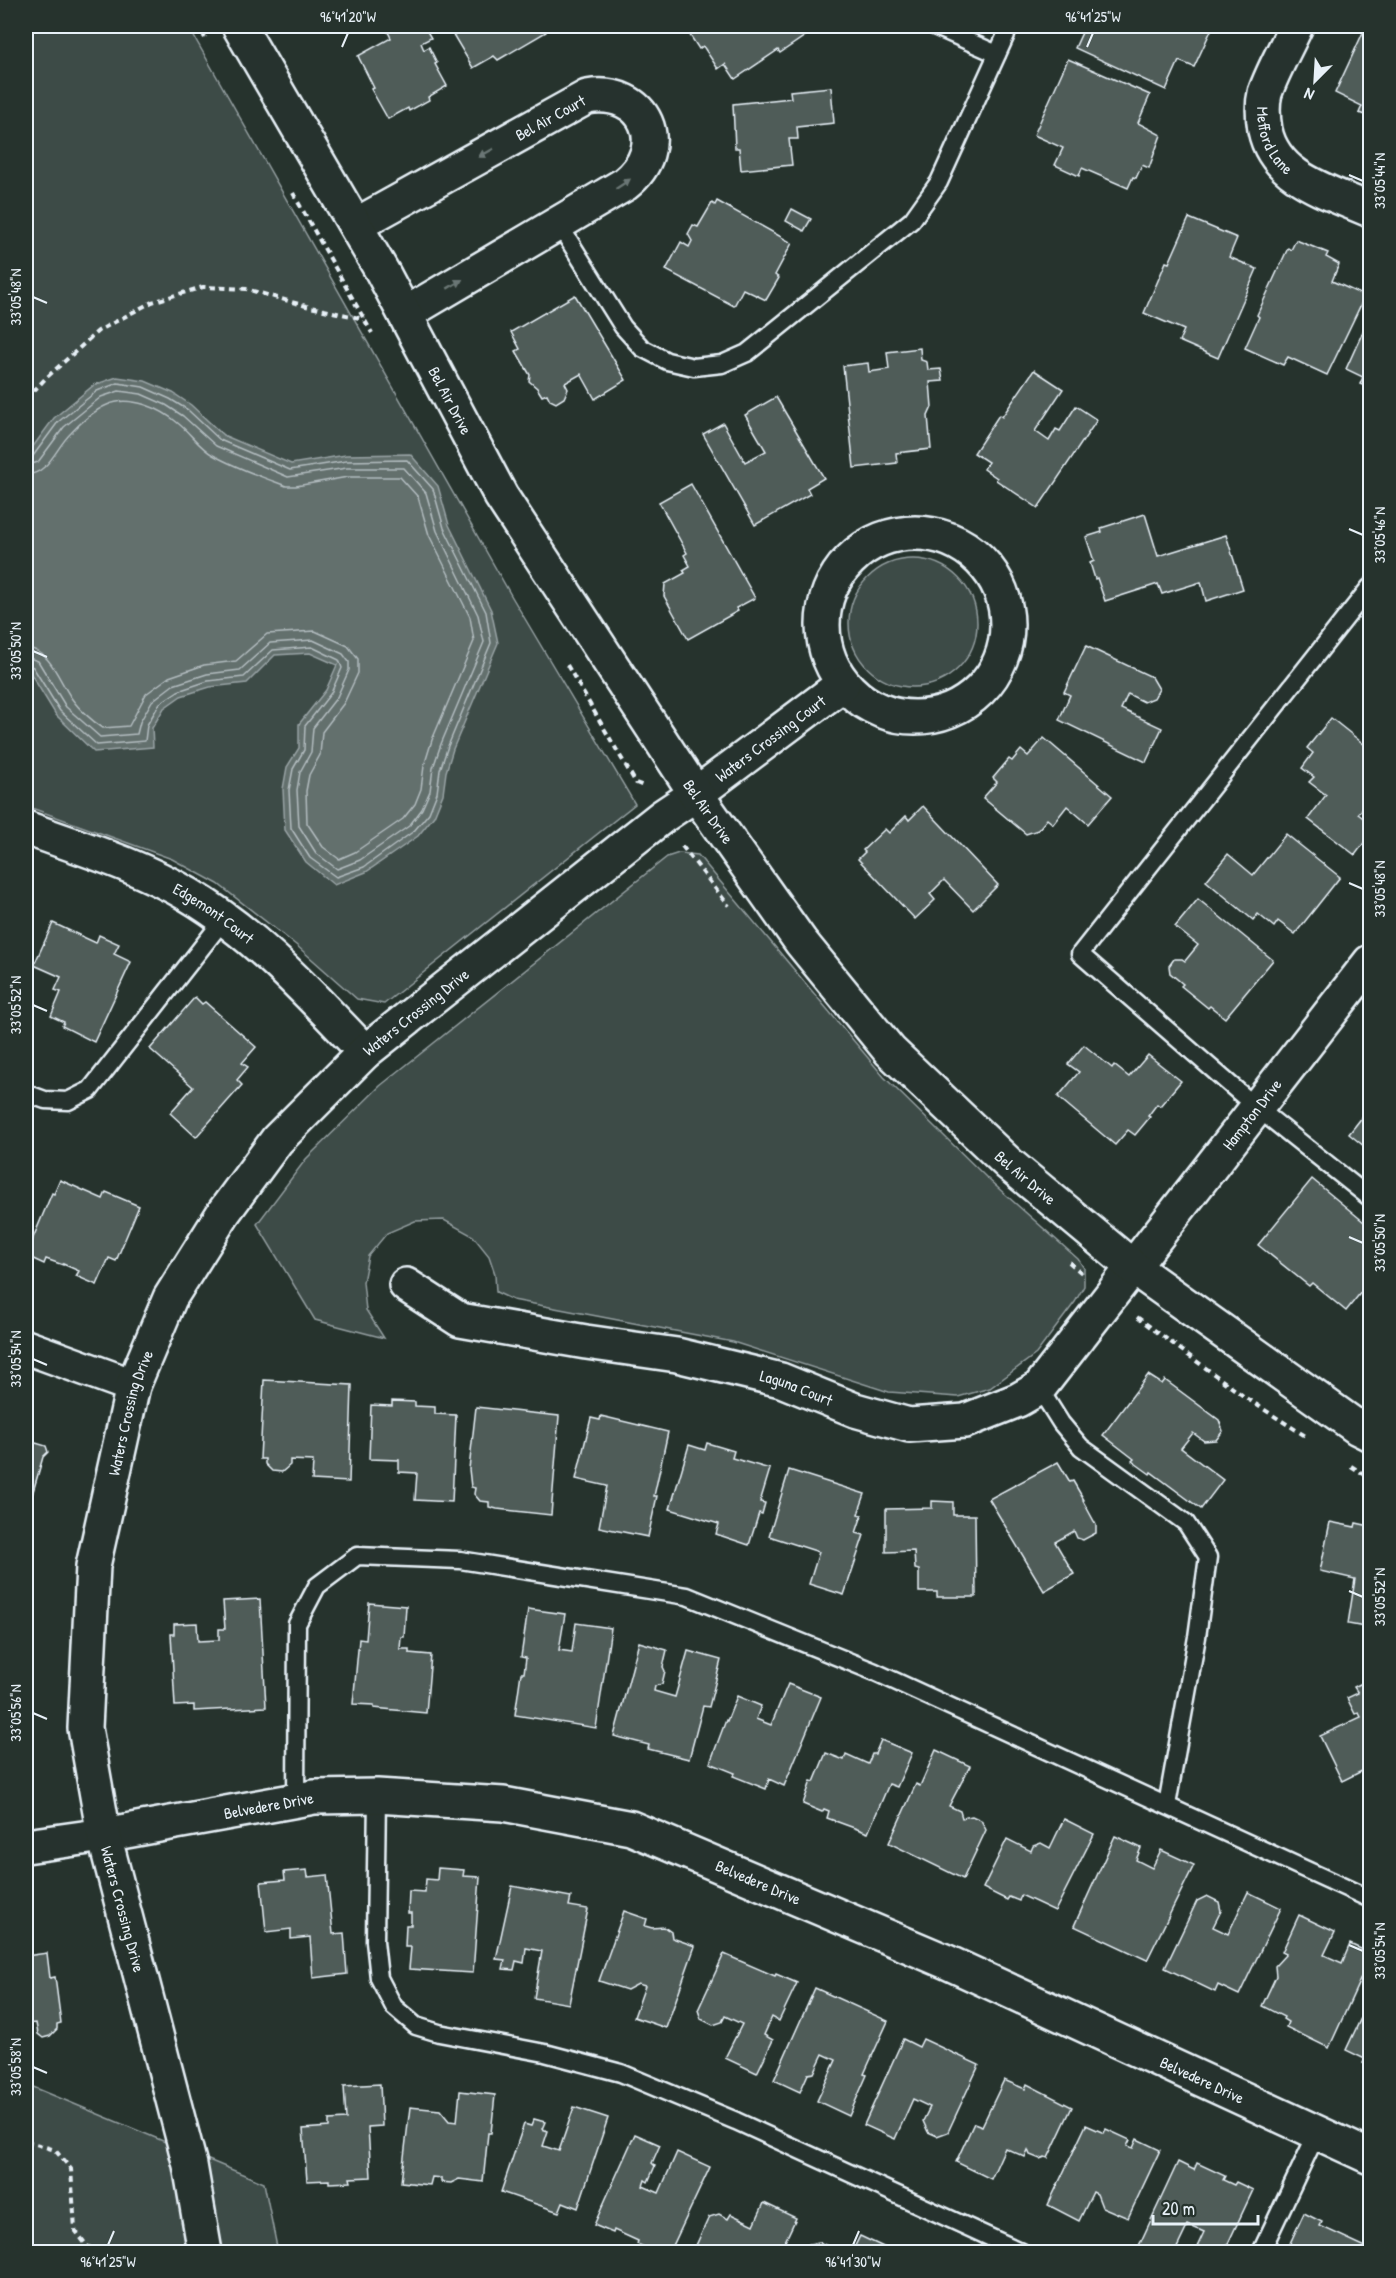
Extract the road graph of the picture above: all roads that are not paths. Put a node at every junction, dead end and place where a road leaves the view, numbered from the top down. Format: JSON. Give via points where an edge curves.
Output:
{"nodes":[{"id":1,"x":239,"y":26,"type":"edge"},
{"id":2,"x":934,"y":26,"type":"edge"},
{"id":3,"x":1010,"y":26,"type":"edge"},
{"id":4,"x":1296,"y":26,"type":"edge"},
{"id":5,"x":997,"y":54,"type":"junction"},
{"id":6,"x":1371,"y":210,"type":"edge"},
{"id":7,"x":558,"y":224,"type":"junction"},
{"id":8,"x":356,"y":225,"type":"junction"},
{"id":9,"x":405,"y":314,"type":"junction"},
{"id":10,"x":1371,"y":587,"type":"edge"},
{"id":11,"x":843,"y":684,"type":"junction"},
{"id":12,"x":696,"y":794,"type":"junction"},
{"id":13,"x":26,"y":828,"type":"edge"},
{"id":14,"x":224,"y":919,"type":"junction"},
{"id":15,"x":1371,"y":962,"type":"edge"},
{"id":16,"x":365,"y":1052,"type":"junction"},
{"id":17,"x":26,"y":1093,"type":"edge"},
{"id":18,"x":1256,"y":1107,"type":"junction"},
{"id":19,"x":1371,"y":1198,"type":"edge"},
{"id":20,"x":1134,"y":1268,"type":"junction"},
{"id":21,"x":406,"y":1286,"type":"dead end"},
{"id":22,"x":26,"y":1347,"type":"edge"},
{"id":23,"x":133,"y":1386,"type":"junction"},
{"id":24,"x":1039,"y":1388,"type":"junction"},
{"id":25,"x":1371,"y":1434,"type":"edge"},
{"id":26,"x":377,"y":1796,"type":"junction"},
{"id":27,"x":296,"y":1800,"type":"junction"},
{"id":28,"x":1167,"y":1805,"type":"junction"},
{"id":29,"x":104,"y":1835,"type":"junction"},
{"id":30,"x":26,"y":1846,"type":"edge"},
{"id":31,"x":1371,"y":1899,"type":"edge"},
{"id":32,"x":1317,"y":2133,"type":"junction"},
{"id":33,"x":1371,"y":2157,"type":"edge"},
{"id":34,"x":205,"y":2253,"type":"edge"},
{"id":35,"x":1022,"y":2253,"type":"edge"},
{"id":36,"x":1261,"y":2253,"type":"edge"}],
"edges":[{"from":1,"to":8,"type":"street","name":"Bel Air Drive"},
{"from":2,"to":5,"type":"lane"},
{"from":3,"to":5,"type":"lane"},
{"from":4,"to":6,"type":"street","name":"Mefford Lane","via":[[1264,95],[1267,140],[1278,161],[1296,176]]},
{"from":5,"to":7,"type":"lane","via":[[939,182],[912,220],[747,353],[722,364],[694,367],[667,361],[642,348],[623,327]]},
{"from":7,"to":8,"type":"street","name":"Bel Air Court","one_way":true,"via":[[625,184],[646,161],[650,146],[642,116],[618,97],[587,97]]},
{"from":9,"to":7,"type":"street","name":"Bel Air Court","one_way":true},
{"from":8,"to":9,"type":"street","name":"Bel Air Drive"},
{"from":9,"to":12,"type":"street","name":"Bel Air Drive","via":[[501,496]]},
{"from":10,"to":18,"type":"lane","via":[[1080,954]]},
{"from":11,"to":11,"type":"street","via":[[866,703],[893,715],[922,717],[951,710],[976,694],[995,672],[1005,644],[1007,614],[998,584],[980,560],[954,542],[924,533],[893,535],[864,547],[842,568],[825,606],[822,627],[828,657]]},
{"from":11,"to":12,"type":"street","name":"Waters Crossing Court"},
{"from":12,"to":16,"type":"street","name":"Waters Crossing Drive"},
{"from":12,"to":20,"type":"street","name":"Bel Air Drive","via":[[801,942],[890,1051],[1009,1164]]},
{"from":13,"to":14,"type":"street","name":"Edgemont Court","via":[[134,867]]},
{"from":14,"to":16,"type":"street","name":"Edgemont Court","via":[[277,961]]},
{"from":14,"to":17,"type":"lane","via":[[90,1090],[68,1101],[45,1100]]},
{"from":15,"to":18,"type":"street","name":"Hampton Drive"},
{"from":16,"to":23,"type":"street","name":"Waters Crossing Drive","via":[[277,1140],[224,1212],[170,1298]]},
{"from":18,"to":19,"type":"lane"},
{"from":18,"to":20,"type":"street","name":"Hampton Drive"},
{"from":20,"to":24,"type":"street","name":"Laguna Court"},
{"from":20,"to":25,"type":"street","name":"Bel Air Drive"},
{"from":21,"to":24,"type":"street","name":"Laguna Court","via":[[460,1320],[677,1355],[781,1380],[855,1410],[909,1425],[965,1421]]},
{"from":22,"to":23,"type":"street"},
{"from":23,"to":29,"type":"street","name":"Waters Crossing Drive","via":[[93,1566],[85,1728]]},
{"from":24,"to":28,"type":"lane","via":[[1081,1447],[1186,1523],[1208,1557]]},
{"from":26,"to":27,"type":"street","name":"Belvedere Drive"},
{"from":26,"to":32,"type":"street","name":"Belvedere Drive","via":[[503,1804],[631,1828],[947,1962]]},
{"from":26,"to":35,"type":"lane","via":[[378,1978],[394,2007],[416,2026],[621,2073],[736,2121]]},
{"from":27,"to":28,"type":"lane","via":[[297,1624],[317,1586],[357,1556],[460,1560],[687,1596],[875,1672]]},
{"from":27,"to":29,"type":"street","name":"Belvedere Drive"},
{"from":28,"to":31,"type":"lane"},
{"from":29,"to":30,"type":"street","name":"Belvedere Drive"},
{"from":29,"to":34,"type":"street","name":"Waters Crossing Drive","via":[[190,2165]]},
{"from":32,"to":33,"type":"street","name":"Belvedere Drive"},
{"from":32,"to":36,"type":"lane"}]}
